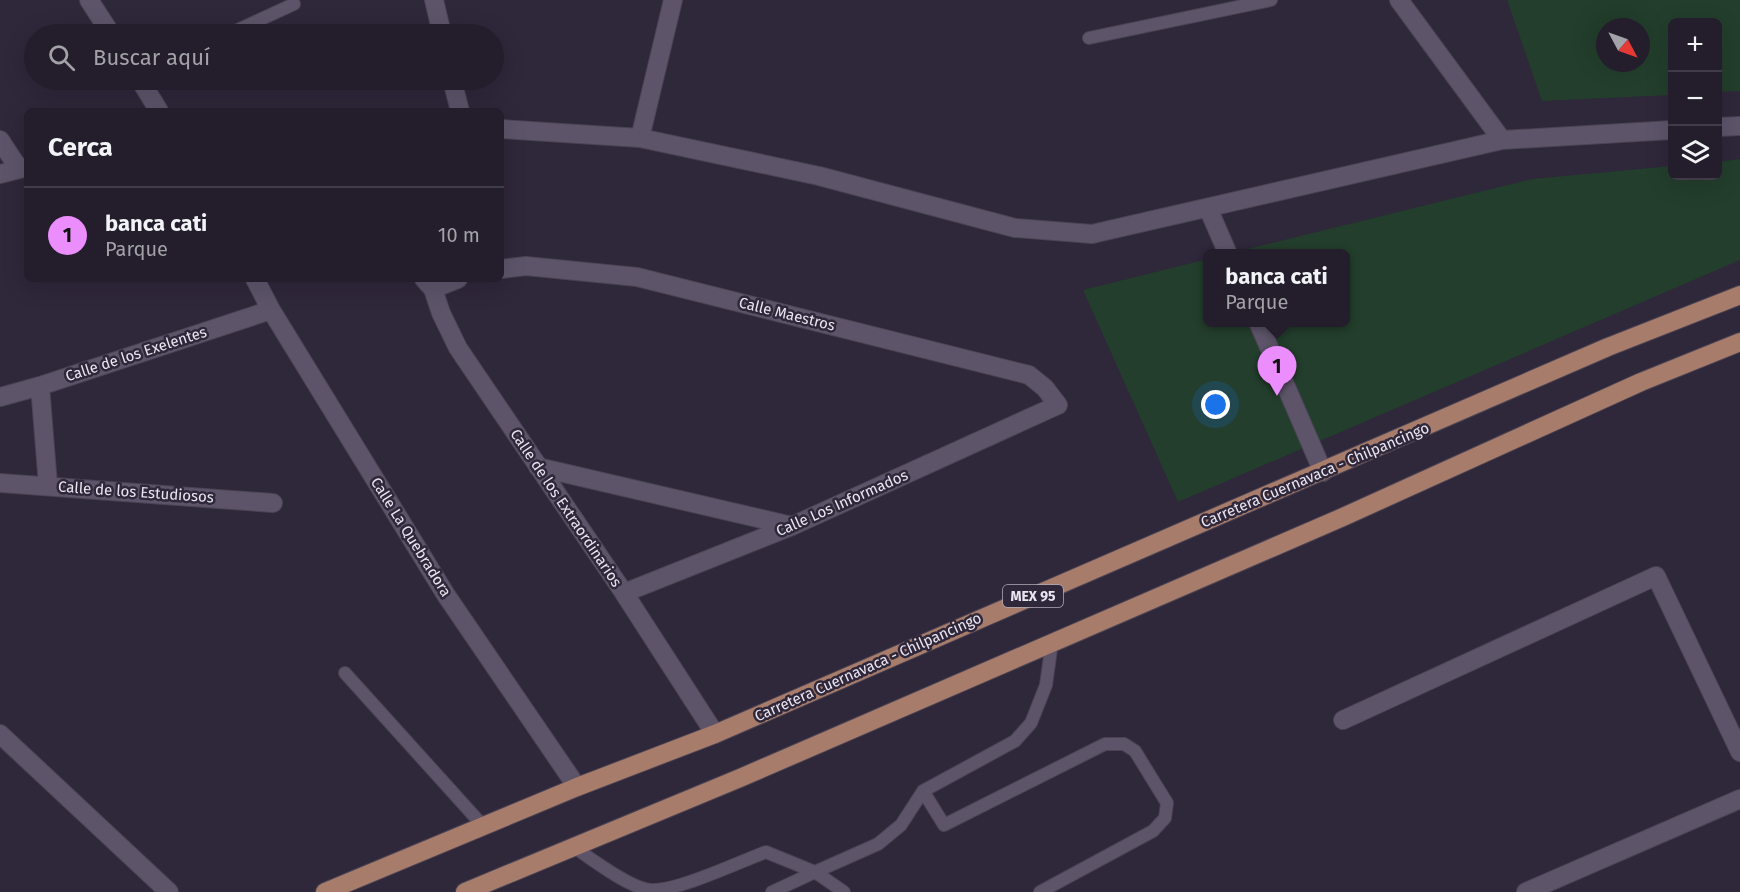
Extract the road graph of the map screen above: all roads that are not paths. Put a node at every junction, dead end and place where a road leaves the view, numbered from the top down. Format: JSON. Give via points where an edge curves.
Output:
{"nodes":[{"id":1,"x":89,"y":0,"type":"edge"},
{"id":2,"x":434,"y":0,"type":"edge"},
{"id":3,"x":673,"y":0,"type":"edge"},
{"id":4,"x":1271,"y":0,"type":"edge"},
{"id":5,"x":1399,"y":0,"type":"edge"},
{"id":6,"x":294,"y":4,"type":"dead end"},
{"id":7,"x":105,"y":24,"type":"edge"},
{"id":8,"x":251,"y":24,"type":"edge"},
{"id":9,"x":440,"y":24,"type":"edge"},
{"id":10,"x":1089,"y":38,"type":"dead end"},
{"id":11,"x":146,"y":90,"type":"edge"},
{"id":12,"x":455,"y":90,"type":"edge"},
{"id":13,"x":157,"y":108,"type":"edge"},
{"id":14,"x":459,"y":108,"type":"edge"},
{"id":15,"x":1740,"y":126,"type":"edge"},
{"id":16,"x":1722,"y":127,"type":"edge"},
{"id":17,"x":504,"y":129,"type":"edge"},
{"id":18,"x":1668,"y":130,"type":"edge"},
{"id":19,"x":640,"y":138,"type":"junction"},
{"id":20,"x":0,"y":140,"type":"edge"},
{"id":21,"x":1502,"y":140,"type":"junction"},
{"id":22,"x":23,"y":168,"type":"edge"},
{"id":23,"x":0,"y":174,"type":"edge"},
{"id":24,"x":1208,"y":208,"type":"junction"},
{"id":25,"x":1226,"y":249,"type":"edge"},
{"id":26,"x":504,"y":269,"type":"edge"},
{"id":27,"x":257,"y":282,"type":"edge"},
{"id":28,"x":429,"y":284,"type":"edge"},
{"id":29,"x":1740,"y":295,"type":"edge"},
{"id":30,"x":271,"y":310,"type":"junction"},
{"id":31,"x":1260,"y":327,"type":"edge"},
{"id":32,"x":1740,"y":342,"type":"edge"},
{"id":33,"x":40,"y":386,"type":"junction"},
{"id":34,"x":0,"y":397,"type":"edge"},
{"id":35,"x":1058,"y":405,"type":"joint"},
{"id":36,"x":538,"y":467,"type":"junction"},
{"id":37,"x":1323,"y":472,"type":"junction"},
{"id":38,"x":0,"y":483,"type":"edge"},
{"id":39,"x":48,"y":485,"type":"junction"},
{"id":40,"x":273,"y":503,"type":"dead end"},
{"id":41,"x":792,"y":526,"type":"junction"},
{"id":42,"x":624,"y":593,"type":"junction"},
{"id":43,"x":1052,"y":642,"type":"junction"},
{"id":44,"x":345,"y":673,"type":"dead end"},
{"id":45,"x":1343,"y":720,"type":"dead end"},
{"id":46,"x":0,"y":734,"type":"edge"},
{"id":47,"x":715,"y":734,"type":"junction"},
{"id":48,"x":1740,"y":752,"type":"edge"},
{"id":49,"x":577,"y":788,"type":"junction"},
{"id":50,"x":923,"y":791,"type":"junction"},
{"id":51,"x":1740,"y":799,"type":"edge"},
{"id":52,"x":483,"y":827,"type":"junction"},
{"id":53,"x":574,"y":847,"type":"junction"},
{"id":54,"x":815,"y":872,"type":"junction"},
{"id":55,"x":169,"y":892,"type":"edge"},
{"id":56,"x":325,"y":892,"type":"edge"},
{"id":57,"x":465,"y":892,"type":"edge"},
{"id":58,"x":772,"y":892,"type":"edge"},
{"id":59,"x":844,"y":892,"type":"edge"},
{"id":60,"x":1040,"y":892,"type":"edge"},
{"id":61,"x":1526,"y":892,"type":"edge"}],
"edges":[{"from":1,"to":7,"type":"street"},
{"from":2,"to":9,"type":"street"},
{"from":3,"to":19,"type":"street"},
{"from":4,"to":10,"type":"lane"},
{"from":5,"to":21,"type":"street"},
{"from":6,"to":8,"type":"lane"},
{"from":11,"to":13,"type":"street"},
{"from":12,"to":14,"type":"street"},
{"from":15,"to":16,"type":"street"},
{"from":17,"to":19,"type":"street"},
{"from":18,"to":21,"type":"street"},
{"from":19,"to":24,"type":"street","via":[[819,176],[1015,228],[1092,234]]},
{"from":20,"to":22,"type":"street"},
{"from":21,"to":24,"type":"street"},
{"from":22,"to":23,"type":"street"},
{"from":24,"to":25,"type":"street"},
{"from":26,"to":35,"type":"street","name":"Calle Maestros","via":[[526,266],[637,277],[1029,375]]},
{"from":27,"to":30,"type":"street","name":"Calle La Quebradora"},
{"from":28,"to":36,"type":"street","name":"Calle de los Extraordinarios","via":[[458,348]]},
{"from":29,"to":37,"type":"main road","name":"Carretera Cuernavaca - Chilpancingo","number":"MEX 95","via":[[1608,347]]},
{"from":30,"to":33,"type":"street","name":"Calle de los Exelentes"},
{"from":30,"to":49,"type":"street","name":"Calle La Quebradora","via":[[446,595]]},
{"from":31,"to":37,"type":"street"},
{"from":32,"to":43,"type":"main road"},
{"from":33,"to":34,"type":"street","name":"Calle de los Exelentes"},
{"from":33,"to":39,"type":"street"},
{"from":35,"to":41,"type":"street","name":"Calle Los Informados"},
{"from":36,"to":41,"type":"street"},
{"from":36,"to":42,"type":"street","name":"Calle de los Extraordinarios"},
{"from":37,"to":47,"type":"main road","name":"Carretera Cuernavaca - Chilpancingo","number":"MEX 95"},
{"from":38,"to":39,"type":"street","name":"Calle de los Estudiosos"},
{"from":39,"to":40,"type":"street","name":"Calle de los Estudiosos"},
{"from":41,"to":42,"type":"street","name":"Calle Los Informados"},
{"from":42,"to":47,"type":"street","name":"Calle de los Extraordinarios"},
{"from":43,"to":50,"type":"lane","via":[[1046,685],[1031,723],[1015,741]]},
{"from":43,"to":53,"type":"main road"},
{"from":44,"to":52,"type":"lane"},
{"from":45,"to":48,"type":"street","via":[[1656,576]]},
{"from":46,"to":55,"type":"street"},
{"from":47,"to":49,"type":"main road","name":"Carretera Cuernavaca - Chilpancingo","number":"MEX 95"},
{"from":49,"to":52,"type":"main road","name":"Carretera Cuernavaca - Chilpancingo","number":"MEX 95"},
{"from":50,"to":54,"type":"lane","via":[[901,825],[878,844]]},
{"from":50,"to":60,"type":"lane","via":[[944,825],[1105,744],[1124,744],[1135,751],[1167,802],[1165,818],[1153,831]]},
{"from":51,"to":61,"type":"street"},
{"from":52,"to":56,"type":"main road","name":"Carretera Cuernavaca - Chilpancingo","number":"MEX 95"},
{"from":53,"to":54,"type":"lane","via":[[613,875],[649,890],[672,887],[766,852]]},
{"from":53,"to":57,"type":"main road"},
{"from":54,"to":58,"type":"lane"},
{"from":54,"to":59,"type":"lane"}]}
